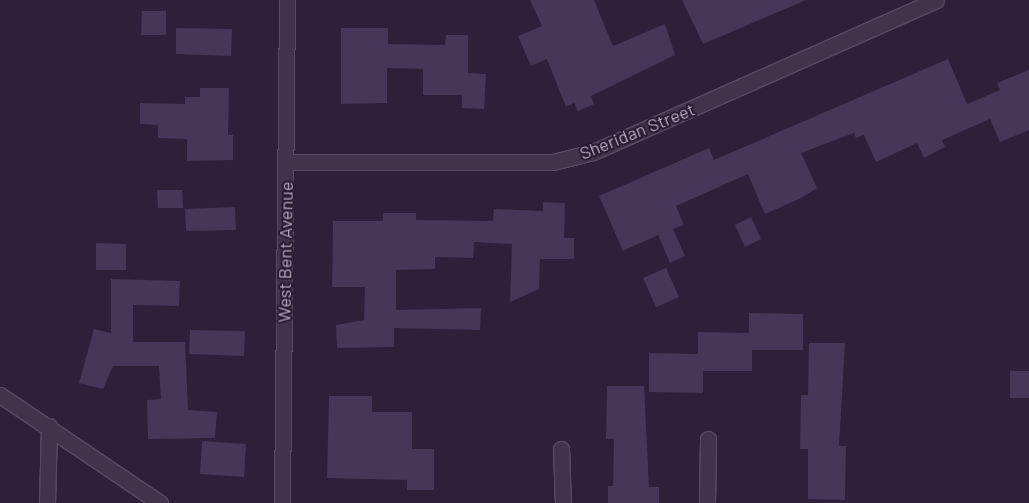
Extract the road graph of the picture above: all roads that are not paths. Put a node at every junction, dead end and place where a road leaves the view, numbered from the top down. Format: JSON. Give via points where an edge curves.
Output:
{"nodes":[{"id":1,"x":287,"y":0,"type":"edge"},
{"id":2,"x":926,"y":2,"type":"edge"},
{"id":3,"x":286,"y":162,"type":"junction"},
{"id":4,"x":0,"y":395,"type":"edge"},
{"id":5,"x":49,"y":426,"type":"junction"},
{"id":6,"x":708,"y":439,"type":"dead end"},
{"id":7,"x":562,"y":449,"type":"dead end"},
{"id":8,"x":47,"y":503,"type":"edge"},
{"id":9,"x":160,"y":503,"type":"edge"},
{"id":10,"x":282,"y":503,"type":"edge"},
{"id":11,"x":563,"y":503,"type":"edge"},
{"id":12,"x":707,"y":503,"type":"edge"}],
"edges":[{"from":1,"to":3,"type":"street","name":"West Bent Avenue"},
{"from":2,"to":3,"type":"street","name":"Sheridan Street","via":[[593,152],[553,162]]},
{"from":3,"to":10,"type":"street","name":"West Bent Avenue"},
{"from":4,"to":5,"type":"street"},
{"from":5,"to":8,"type":"street"},
{"from":5,"to":9,"type":"street"},
{"from":6,"to":12,"type":"street"},
{"from":7,"to":11,"type":"street"}]}
